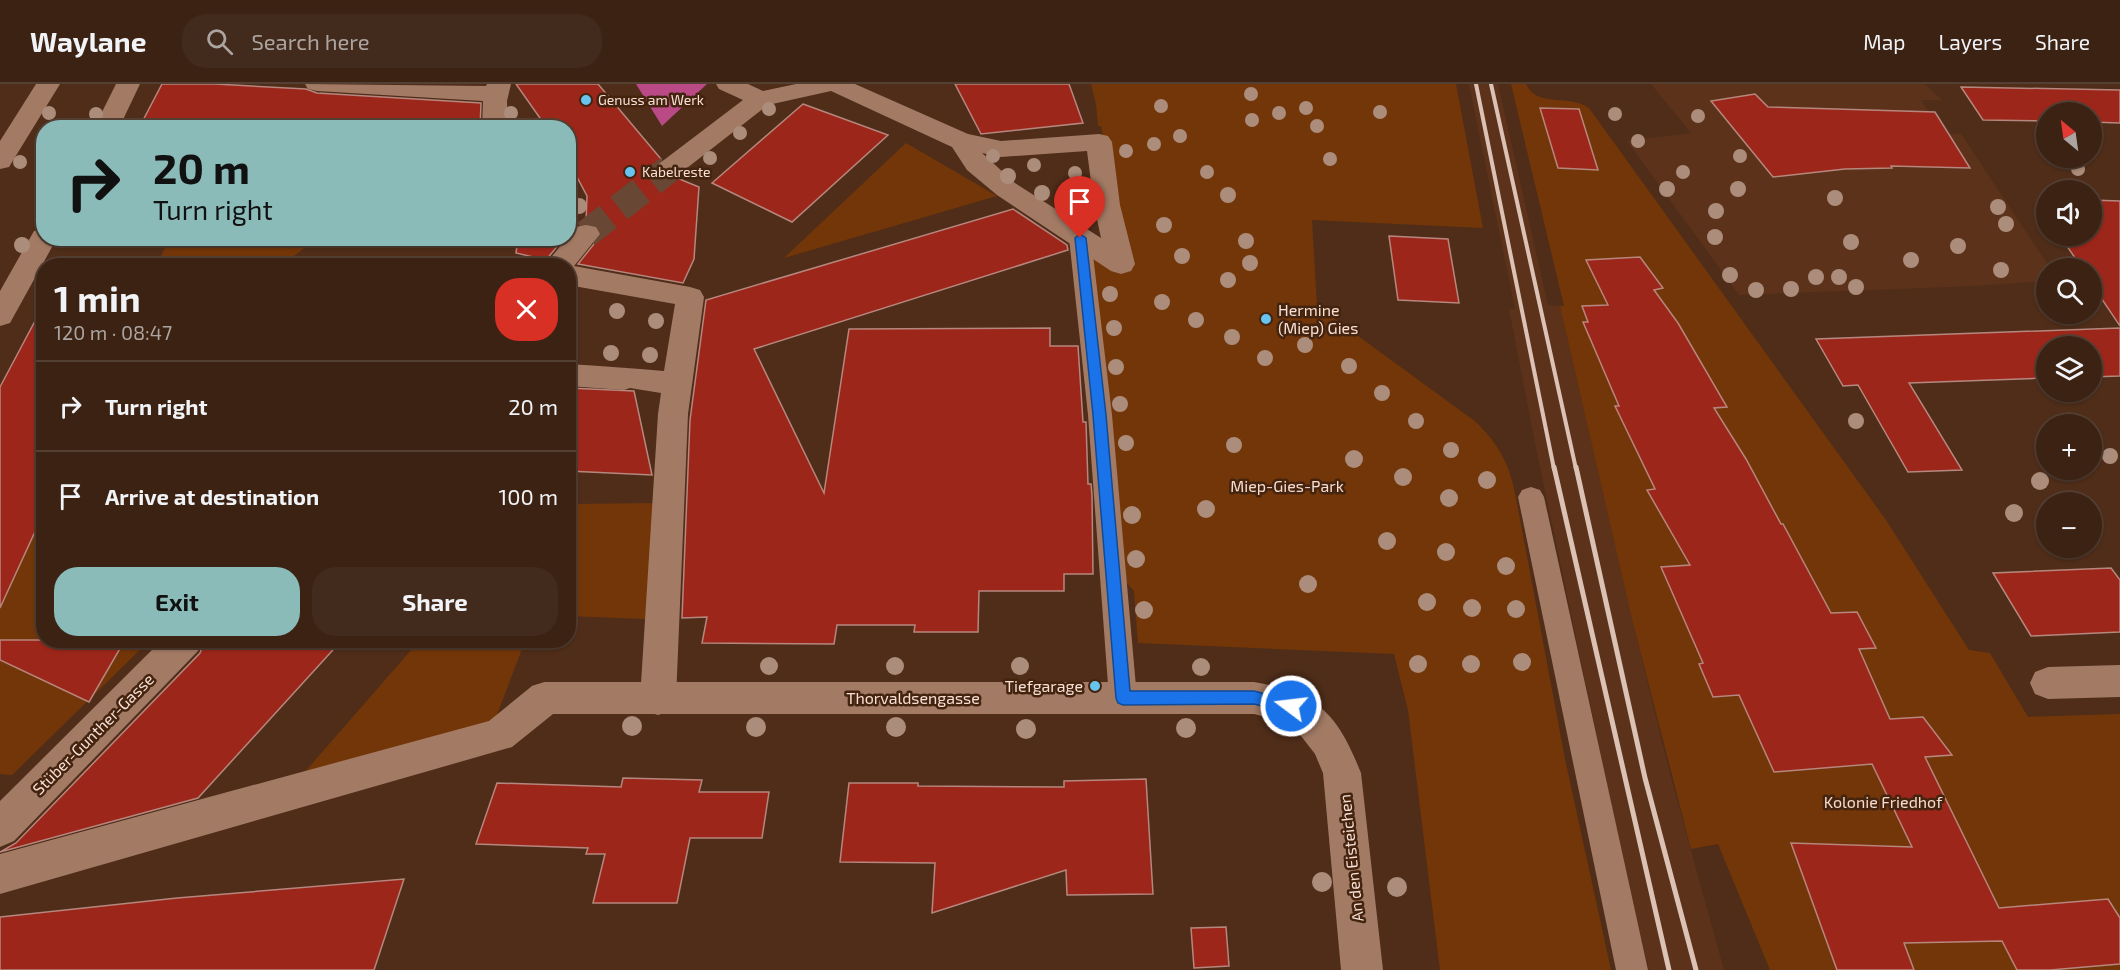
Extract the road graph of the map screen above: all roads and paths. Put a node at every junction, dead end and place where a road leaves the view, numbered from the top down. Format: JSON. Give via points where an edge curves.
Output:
{"nodes":[{"id":1,"x":48,"y":84,"type":"edge"},
{"id":2,"x":128,"y":84,"type":"edge"},
{"id":3,"x":317,"y":84,"type":"edge"},
{"id":4,"x":728,"y":84,"type":"edge"},
{"id":5,"x":833,"y":84,"type":"edge"},
{"id":6,"x":494,"y":91,"type":"edge"},
{"id":7,"x":760,"y":99,"type":"junction"},
{"id":8,"x":110,"y":120,"type":"edge"},
{"id":9,"x":495,"y":120,"type":"edge"},
{"id":10,"x":962,"y":141,"type":"junction"},
{"id":11,"x":0,"y":161,"type":"edge"},
{"id":12,"x":669,"y":170,"type":"tunnel mouth"},
{"id":13,"x":1080,"y":238,"type":"junction"},
{"id":14,"x":39,"y":246,"type":"edge"},
{"id":15,"x":576,"y":276,"type":"edge"},
{"id":16,"x":0,"y":316,"type":"edge"},
{"id":17,"x":576,"y":376,"type":"edge"},
{"id":18,"x":678,"y":383,"type":"junction"},
{"id":19,"x":1531,"y":497,"type":"dead end"},
{"id":20,"x":178,"y":648,"type":"edge"},
{"id":21,"x":2120,"y":681,"type":"edge"},
{"id":22,"x":2048,"y":683,"type":"dead end"},
{"id":23,"x":1123,"y":698,"type":"junction"},
{"id":24,"x":658,"y":699,"type":"junction"},
{"id":25,"x":1334,"y":748,"type":"joint"},
{"id":26,"x":0,"y":828,"type":"edge"},
{"id":27,"x":0,"y":874,"type":"edge"},
{"id":28,"x":1362,"y":970,"type":"edge"},
{"id":29,"x":1632,"y":970,"type":"edge"}],
"edges":[{"from":1,"to":11,"type":"street"},
{"from":2,"to":8,"type":"street"},
{"from":3,"to":6,"type":"street"},
{"from":4,"to":7,"type":"street"},
{"from":5,"to":7,"type":"street"},
{"from":5,"to":10,"type":"street"},
{"from":6,"to":9,"type":"street"},
{"from":7,"to":12,"type":"street"},
{"from":10,"to":13,"type":"street","via":[[976,164],[1006,189]]},
{"from":10,"to":13,"type":"street","via":[[1001,149],[1098,142],[1107,205],[1122,264]]},
{"from":13,"to":23,"type":"lane","via":[[1100,415]]},
{"from":14,"to":16,"type":"street"},
{"from":15,"to":18,"type":"street","via":[[690,297]]},
{"from":17,"to":18,"type":"street"},
{"from":18,"to":24,"type":"street","via":[[673,414]]},
{"from":19,"to":29,"type":"lane"},
{"from":20,"to":26,"type":"street","name":"Stüber-Gunther-Gasse"},
{"from":21,"to":22,"type":"street"},
{"from":23,"to":24,"type":"street","name":"Thorvaldsengasse"},
{"from":23,"to":25,"type":"street","name":"Thorvaldsengasse","via":[[1273,700],[1309,717]]},
{"from":24,"to":27,"type":"street","name":"Thorvaldsengasse","via":[[545,698],[499,735]]},
{"from":25,"to":28,"type":"street","name":"An den Eisteichen","via":[[1346,799]]}]}
